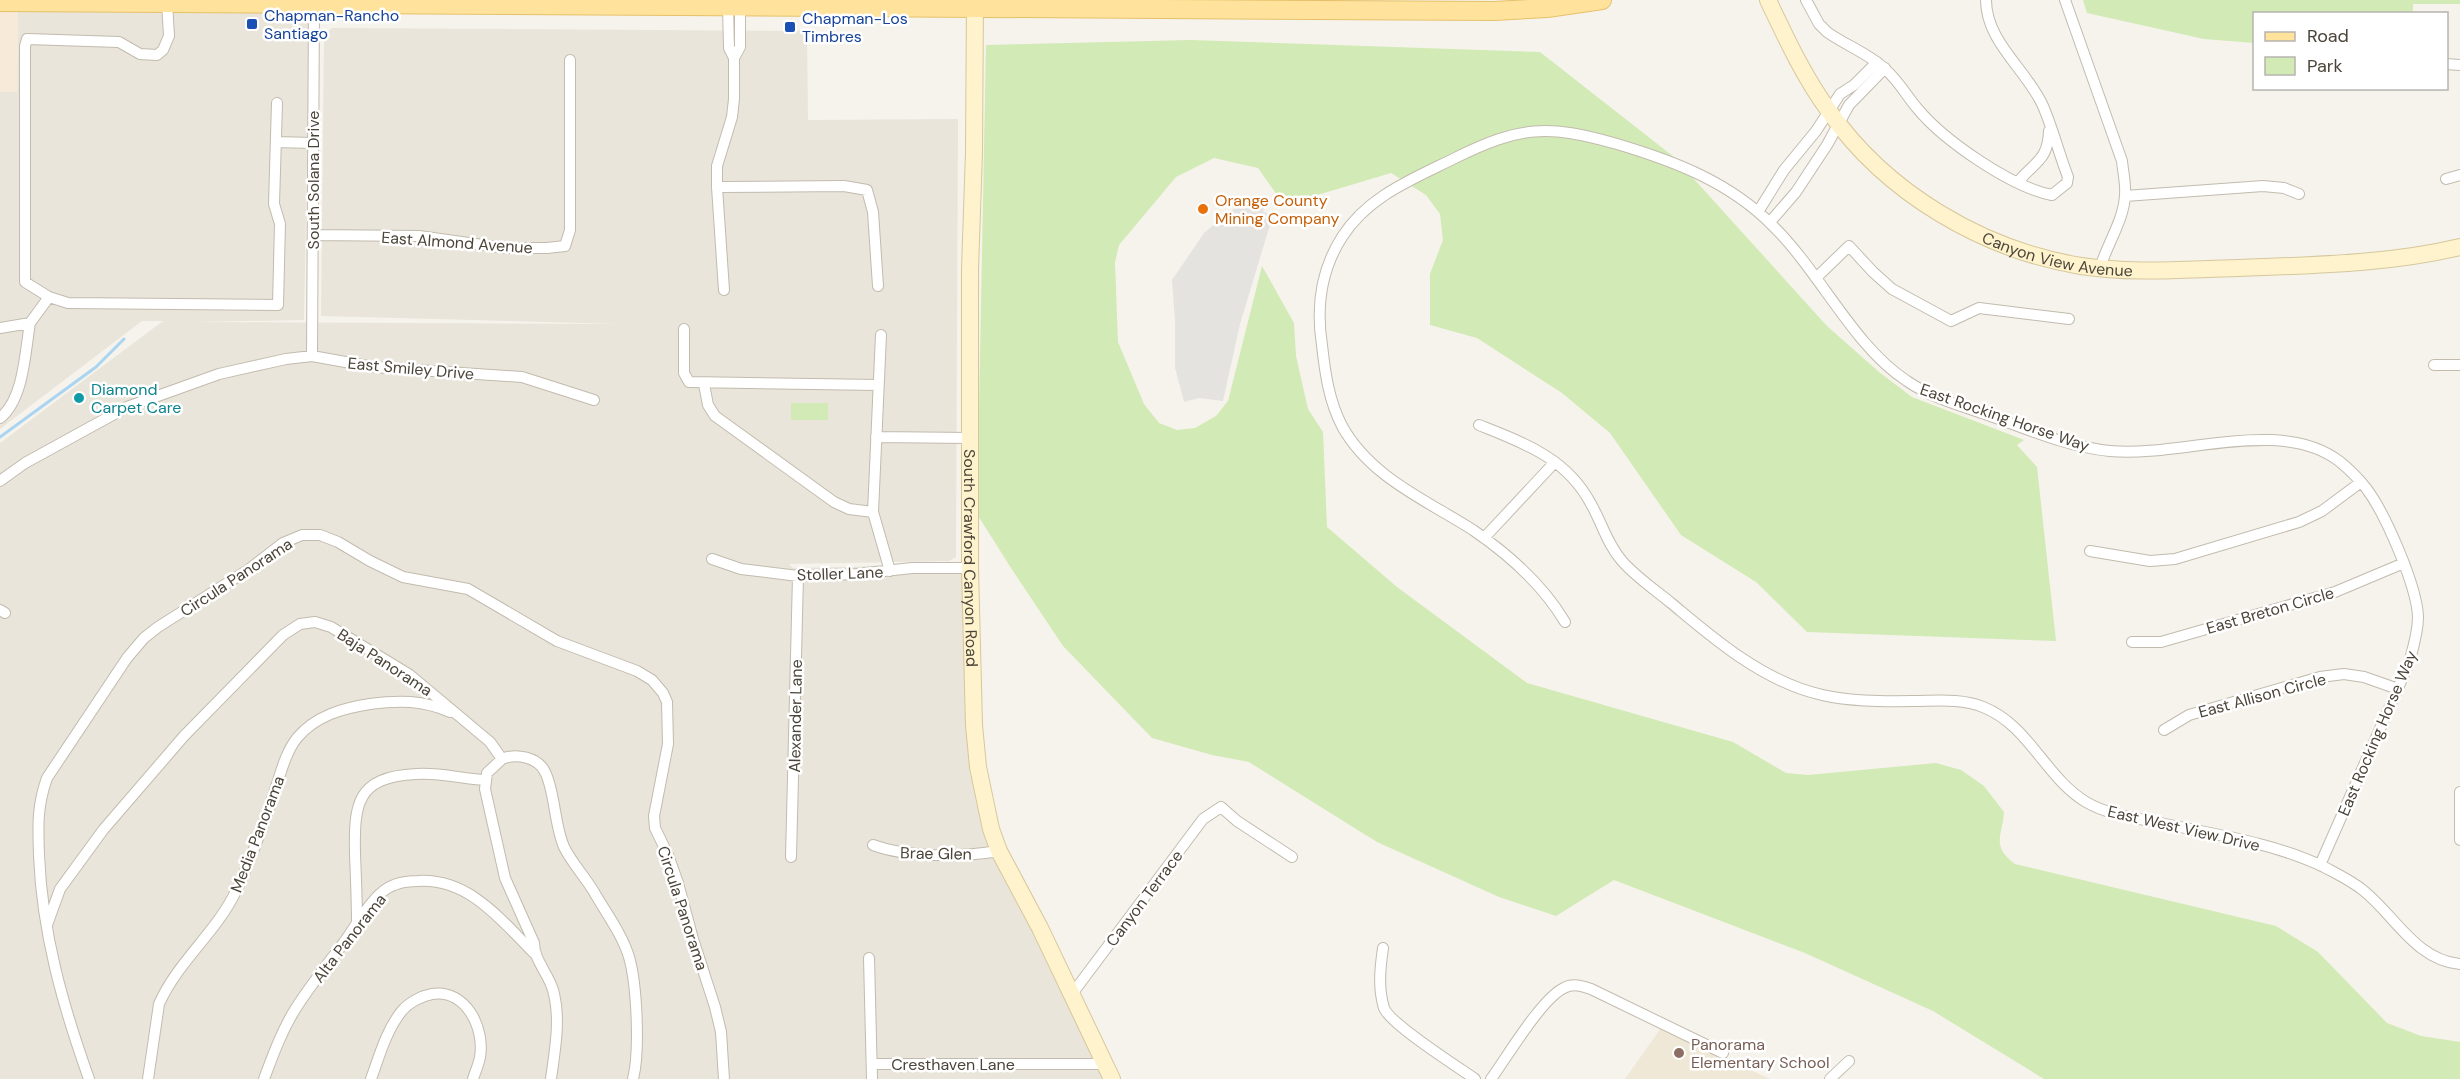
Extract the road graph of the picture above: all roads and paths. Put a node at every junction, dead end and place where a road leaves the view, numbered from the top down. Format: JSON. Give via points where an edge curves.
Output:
{"nodes":[{"id":1,"x":1602,"y":0,"type":"edge"},
{"id":2,"x":1768,"y":0,"type":"edge"},
{"id":3,"x":1806,"y":0,"type":"edge"},
{"id":4,"x":1986,"y":0,"type":"edge"},
{"id":5,"x":2066,"y":0,"type":"edge"},
{"id":6,"x":168,"y":1,"type":"edge"},
{"id":7,"x":0,"y":2,"type":"edge"},
{"id":8,"x":314,"y":3,"type":"junction"},
{"id":9,"x":975,"y":4,"type":"edge"},
{"id":10,"x":734,"y":6,"type":"junction"},
{"id":11,"x":570,"y":60,"type":"dead end"},
{"id":12,"x":1881,"y":65,"type":"junction"},
{"id":13,"x":277,"y":103,"type":"dead end"},
{"id":14,"x":1833,"y":117,"type":"junction"},
{"id":15,"x":2049,"y":127,"type":"junction"},
{"id":16,"x":276,"y":142,"type":"junction"},
{"id":17,"x":313,"y":143,"type":"junction"},
{"id":18,"x":2460,"y":175,"type":"edge"},
{"id":19,"x":2446,"y":179,"type":"dead end"},
{"id":20,"x":2018,"y":182,"type":"junction"},
{"id":21,"x":717,"y":187,"type":"junction"},
{"id":22,"x":2299,"y":194,"type":"dead end"},
{"id":23,"x":2125,"y":196,"type":"junction"},
{"id":24,"x":1758,"y":212,"type":"junction"},
{"id":25,"x":1770,"y":222,"type":"junction"},
{"id":26,"x":313,"y":235,"type":"junction"},
{"id":27,"x":2460,"y":246,"type":"edge"},
{"id":28,"x":2100,"y":268,"type":"junction"},
{"id":29,"x":1817,"y":277,"type":"junction"},
{"id":30,"x":878,"y":286,"type":"dead end"},
{"id":31,"x":724,"y":290,"type":"dead end"},
{"id":32,"x":49,"y":297,"type":"junction"},
{"id":33,"x":2069,"y":319,"type":"dead end"},
{"id":34,"x":30,"y":323,"type":"junction"},
{"id":35,"x":4,"y":328,"type":"edge"},
{"id":36,"x":684,"y":329,"type":"dead end"},
{"id":37,"x":880,"y":335,"type":"dead end"},
{"id":38,"x":312,"y":356,"type":"junction"},
{"id":39,"x":2434,"y":365,"type":"dead end"},
{"id":40,"x":2460,"y":365,"type":"edge"},
{"id":41,"x":704,"y":384,"type":"junction"},
{"id":42,"x":878,"y":385,"type":"junction"},
{"id":43,"x":594,"y":400,"type":"dead end"},
{"id":44,"x":3,"y":411,"type":"edge"},
{"id":45,"x":1479,"y":425,"type":"dead end"},
{"id":46,"x":876,"y":437,"type":"junction"},
{"id":47,"x":970,"y":438,"type":"junction"},
{"id":48,"x":1556,"y":462,"type":"junction"},
{"id":49,"x":0,"y":481,"type":"edge"},
{"id":50,"x":2361,"y":482,"type":"junction"},
{"id":51,"x":873,"y":512,"type":"junction"},
{"id":52,"x":1484,"y":538,"type":"junction"},
{"id":53,"x":2090,"y":551,"type":"dead end"},
{"id":54,"x":712,"y":559,"type":"dead end"},
{"id":55,"x":2404,"y":563,"type":"junction"},
{"id":56,"x":970,"y":568,"type":"junction"},
{"id":57,"x":890,"y":571,"type":"junction"},
{"id":58,"x":798,"y":576,"type":"junction"},
{"id":59,"x":1565,"y":622,"type":"dead end"},
{"id":60,"x":2132,"y":642,"type":"dead end"},
{"id":61,"x":2398,"y":689,"type":"junction"},
{"id":62,"x":455,"y":714,"type":"junction"},
{"id":63,"x":2164,"y":730,"type":"dead end"},
{"id":64,"x":502,"y":759,"type":"junction"},
{"id":65,"x":485,"y":780,"type":"junction"},
{"id":66,"x":2460,"y":792,"type":"edge"},
{"id":67,"x":2460,"y":840,"type":"edge"},
{"id":68,"x":873,"y":845,"type":"dead end"},
{"id":69,"x":999,"y":851,"type":"junction"},
{"id":70,"x":791,"y":857,"type":"dead end"},
{"id":71,"x":1292,"y":857,"type":"dead end"},
{"id":72,"x":2320,"y":866,"type":"junction"},
{"id":73,"x":357,"y":924,"type":"junction"},
{"id":74,"x":46,"y":927,"type":"junction"},
{"id":75,"x":1383,"y":948,"type":"dead end"},
{"id":76,"x":534,"y":953,"type":"junction"},
{"id":77,"x":869,"y":957,"type":"dead end"},
{"id":78,"x":2460,"y":964,"type":"edge"},
{"id":79,"x":1072,"y":994,"type":"junction"},
{"id":80,"x":1723,"y":1053,"type":"dead end"},
{"id":81,"x":1849,"y":1061,"type":"dead end"},
{"id":82,"x":872,"y":1064,"type":"junction"},
{"id":83,"x":1109,"y":1071,"type":"edge"},
{"id":84,"x":90,"y":1079,"type":"edge"},
{"id":85,"x":148,"y":1079,"type":"edge"},
{"id":86,"x":264,"y":1079,"type":"edge"},
{"id":87,"x":371,"y":1079,"type":"edge"},
{"id":88,"x":473,"y":1079,"type":"edge"},
{"id":89,"x":551,"y":1079,"type":"edge"},
{"id":90,"x":633,"y":1079,"type":"edge"},
{"id":91,"x":724,"y":1079,"type":"edge"},
{"id":92,"x":872,"y":1079,"type":"edge"},
{"id":93,"x":1475,"y":1079,"type":"edge"},
{"id":94,"x":1491,"y":1079,"type":"edge"},
{"id":95,"x":1830,"y":1079,"type":"edge"}],
"edges":[{"from":1,"to":9,"type":"main road","via":[[1514,10]]},
{"from":2,"to":14,"type":"main road","name":"Canyon View Avenue"},
{"from":3,"to":12,"type":"street","via":[[1827,32]]},
{"from":4,"to":15,"type":"street","via":[[1988,16],[2001,43],[2043,105]]},
{"from":5,"to":23,"type":"street","via":[[2121,161]]},
{"from":6,"to":7,"type":"main road"},
{"from":6,"to":8,"type":"main road"},
{"from":6,"to":32,"type":"street","via":[[168,36],[163,50],[156,55],[140,54],[119,42],[27,39],[25,282]]},
{"from":8,"to":10,"type":"main road"},
{"from":8,"to":17,"type":"street","name":"South Solana Drive"},
{"from":9,"to":10,"type":"main road"},
{"from":9,"to":47,"type":"main road","name":"South Crawford Canyon Road"},
{"from":10,"to":21,"type":"street","via":[[729,48],[734,58],[734,99],[717,166]]},
{"from":11,"to":26,"type":"street","name":"East Almond Avenue","via":[[570,230],[565,246],[504,248],[419,236]]},
{"from":12,"to":14,"type":"street","via":[[1849,105]]},
{"from":12,"to":14,"type":"street","via":[[1840,94]]},
{"from":12,"to":20,"type":"street","via":[[1934,126],[1972,155]]},
{"from":13,"to":16,"type":"street"},
{"from":14,"to":24,"type":"street","via":[[1784,170]]},
{"from":14,"to":25,"type":"street","via":[[1827,145],[1796,192]]},
{"from":14,"to":28,"type":"main road","name":"Canyon View Avenue","via":[[1901,186],[1960,225],[2043,258]]},
{"from":15,"to":20,"type":"street","via":[[2048,146],[2041,160]]},
{"from":15,"to":20,"type":"street","via":[[2067,183],[2052,195]]},
{"from":16,"to":17,"type":"street"},
{"from":16,"to":32,"type":"street","via":[[278,305],[68,303]]},
{"from":17,"to":26,"type":"street","name":"South Solana Drive"},
{"from":18,"to":19,"type":"street"},
{"from":21,"to":30,"type":"street","via":[[844,186],[867,190],[873,212]]},
{"from":21,"to":31,"type":"street"},
{"from":22,"to":23,"type":"street","via":[[2264,186]]},
{"from":23,"to":28,"type":"street"},
{"from":24,"to":25,"type":"street","name":"East Rocking Horse Way"},
{"from":24,"to":52,"type":"street","name":"East Rocking Horse Way","via":[[1709,178],[1677,163],[1575,133],[1545,130],[1491,140],[1389,190],[1350,224],[1330,259],[1320,299],[1320,331],[1332,405],[1359,451],[1380,472]]},
{"from":25,"to":29,"type":"street","name":"East Rocking Horse Way"},
{"from":26,"to":38,"type":"street","name":"South Solana Drive"},
{"from":27,"to":28,"type":"main road","name":"Canyon View Avenue","via":[[2383,260],[2167,270]]},
{"from":29,"to":33,"type":"street","via":[[1849,246],[1892,289],[1951,321],[1979,308]]},
{"from":29,"to":50,"type":"street","name":"East Rocking Horse Way","via":[[1880,360],[1905,380],[1946,400],[2060,440],[2107,451],[2283,440],[2332,456]]},
{"from":32,"to":34,"type":"street"},
{"from":34,"to":35,"type":"street"},
{"from":34,"to":44,"type":"street","via":[[20,385]]},
{"from":36,"to":41,"type":"street","via":[[685,378]]},
{"from":37,"to":42,"type":"street"},
{"from":38,"to":43,"type":"street","name":"East Smiley Drive","via":[[373,367],[522,377]]},
{"from":38,"to":49,"type":"street","name":"East Smiley Drive","via":[[219,374],[127,407]]},
{"from":39,"to":40,"type":"street"},
{"from":41,"to":42,"type":"street"},
{"from":41,"to":51,"type":"street","via":[[708,405],[715,416],[834,502]]},
{"from":42,"to":46,"type":"street"},
{"from":45,"to":48,"type":"street","name":"East West View Drive","via":[[1531,446]]},
{"from":46,"to":47,"type":"street"},
{"from":46,"to":51,"type":"street"},
{"from":47,"to":56,"type":"main road","name":"South Crawford Canyon Road"},
{"from":48,"to":52,"type":"street"},
{"from":48,"to":72,"type":"street","name":"East West View Drive","via":[[1581,486],[1613,550],[1633,572],[1714,638],[1776,680],[1800,691],[1858,702],[1965,702],[1983,706],[2020,732],[2073,794],[2100,809],[2257,843]]},
{"from":50,"to":53,"type":"street","via":[[2322,511],[2299,522],[2175,559],[2150,561]]},
{"from":50,"to":55,"type":"street","name":"East Rocking Horse Way"},
{"from":51,"to":57,"type":"street"},
{"from":52,"to":59,"type":"street","name":"East Rocking Horse Way","via":[[1543,590]]},
{"from":54,"to":58,"type":"street","name":"Stoller Lane","via":[[741,568]]},
{"from":55,"to":60,"type":"street","name":"East Breton Circle","via":[[2324,595],[2161,642]]},
{"from":55,"to":61,"type":"street","name":"East Rocking Horse Way","via":[[2414,590],[2418,619],[2415,643]]},
{"from":56,"to":57,"type":"street","name":"Stoller Lane"},
{"from":56,"to":69,"type":"main road","name":"South Crawford Canyon Road","via":[[978,767]]},
{"from":57,"to":58,"type":"street","name":"Stoller Lane"},
{"from":58,"to":70,"type":"street","name":"Alexander Lane"},
{"from":61,"to":63,"type":"street","name":"East Allison Circle","via":[[2354,675],[2320,677],[2189,715]]},
{"from":61,"to":72,"type":"street","name":"East Rocking Horse Way"},
{"from":62,"to":64,"type":"street","name":"Baja Panorama","via":[[490,742]]},
{"from":62,"to":74,"type":"street","name":"Baja Panorama","via":[[410,675],[332,627],[315,622],[300,624],[283,635],[184,736],[103,830],[60,889]]},
{"from":62,"to":85,"type":"street","name":"Media Panorama","via":[[405,700],[365,704],[324,717],[296,739],[237,891],[159,1004]]},
{"from":64,"to":65,"type":"street"},
{"from":64,"to":90,"type":"street","via":[[529,758],[547,774],[556,825],[565,847],[625,948],[633,984]]},
{"from":65,"to":73,"type":"street","via":[[417,773],[387,778],[367,790],[357,807],[355,824]]},
{"from":65,"to":76,"type":"street","via":[[505,878],[534,943]]},
{"from":66,"to":67,"type":"street"},
{"from":68,"to":69,"type":"street","name":"Brae Glen","via":[[891,852],[915,854]]},
{"from":69,"to":79,"type":"main road","name":"South Crawford Canyon Road"},
{"from":71,"to":79,"type":"street","name":"Canyon Terrace","via":[[1237,822],[1221,807],[1203,819]]},
{"from":72,"to":78,"type":"street","name":"East West View Drive","via":[[2363,890],[2425,951]]},
{"from":73,"to":76,"type":"street","name":"Alta Panorama","via":[[381,893],[393,886],[436,881],[470,894]]},
{"from":73,"to":86,"type":"street","name":"Alta Panorama","via":[[296,1009]]},
{"from":74,"to":84,"type":"street","name":"Circula Panorama","via":[[53,966]]},
{"from":74,"to":91,"type":"street","name":"Circula Panorama","via":[[40,868],[40,798],[54,766],[127,658],[158,627],[215,593],[283,543],[302,535],[320,535],[403,577],[468,588],[556,641],[637,671],[663,693],[667,702],[668,744],[655,828],[678,883],[715,1007]]},
{"from":75,"to":93,"type":"street","via":[[1379,980],[1385,1011]]},
{"from":76,"to":89,"type":"street","via":[[550,981],[556,1002]]},
{"from":77,"to":82,"type":"street","name":"Cresthaven Lane"},
{"from":79,"to":83,"type":"main road","name":"South Crawford Canyon Road"},
{"from":80,"to":94,"type":"street","via":[[1577,985],[1564,987],[1540,1010]]},
{"from":81,"to":95,"type":"street"},
{"from":82,"to":83,"type":"street","name":"Cresthaven Lane"},
{"from":82,"to":92,"type":"street"},
{"from":87,"to":88,"type":"street","via":[[401,1012],[414,1001],[438,993],[453,996],[466,1005],[474,1018],[480,1056]]}]}
